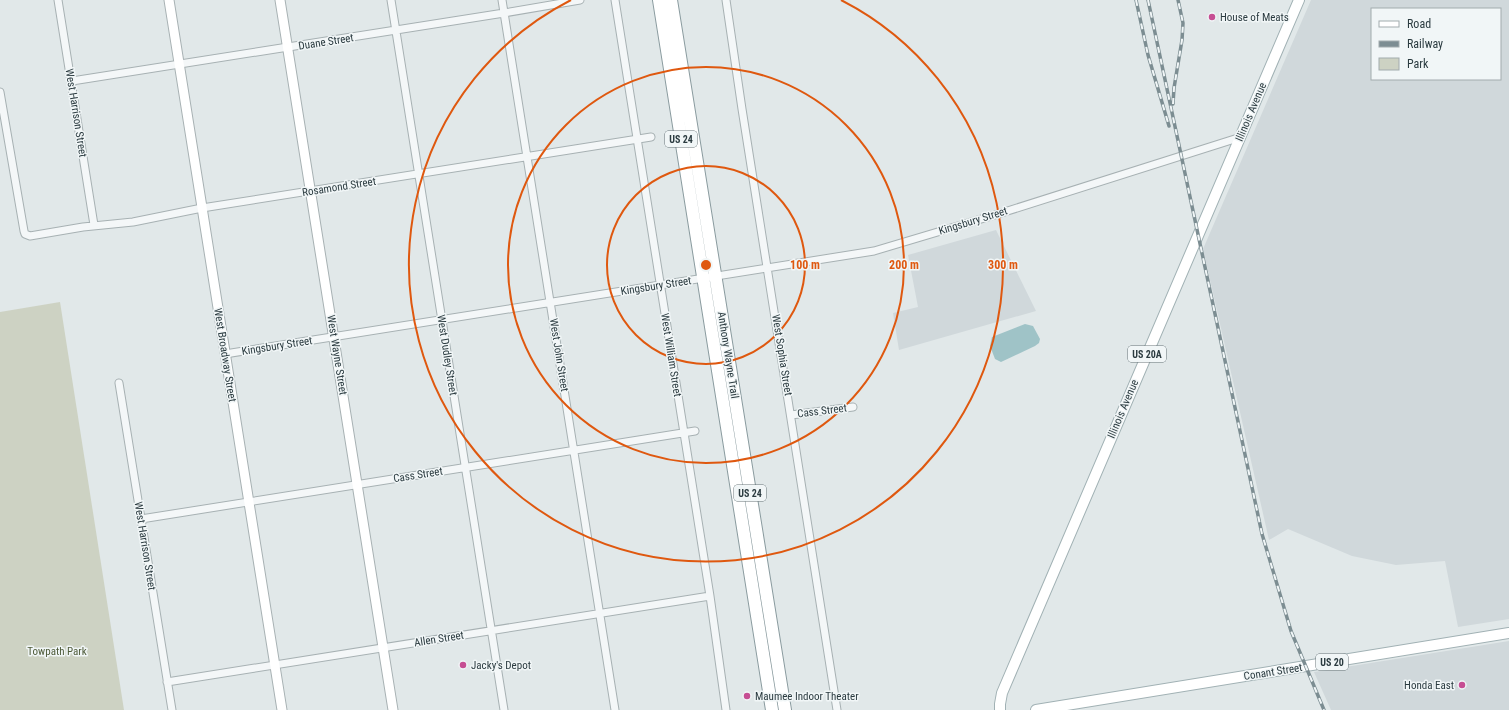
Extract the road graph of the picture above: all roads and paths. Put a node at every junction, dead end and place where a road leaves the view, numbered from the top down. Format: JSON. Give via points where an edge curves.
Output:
{"nodes":[{"id":1,"x":58,"y":0,"type":"edge"},
{"id":2,"x":168,"y":0,"type":"edge"},
{"id":3,"x":280,"y":0,"type":"edge"},
{"id":4,"x":391,"y":0,"type":"edge"},
{"id":5,"x":502,"y":0,"type":"edge"},
{"id":6,"x":580,"y":0,"type":"edge"},
{"id":7,"x":615,"y":0,"type":"edge"},
{"id":8,"x":659,"y":0,"type":"edge"},
{"id":9,"x":671,"y":0,"type":"edge"},
{"id":10,"x":726,"y":0,"type":"edge"},
{"id":11,"x":1299,"y":0,"type":"edge"},
{"id":12,"x":504,"y":13,"type":"junction"},
{"id":13,"x":396,"y":30,"type":"junction"},
{"id":14,"x":288,"y":48,"type":"junction"},
{"id":15,"x":178,"y":64,"type":"junction"},
{"id":16,"x":72,"y":81,"type":"junction"},
{"id":17,"x":0,"y":92,"type":"edge"},
{"id":18,"x":651,"y":137,"type":"dead end"},
{"id":19,"x":1241,"y":137,"type":"junction"},
{"id":20,"x":637,"y":139,"type":"junction"},
{"id":21,"x":527,"y":157,"type":"junction"},
{"id":22,"x":419,"y":174,"type":"junction"},
{"id":23,"x":311,"y":191,"type":"junction"},
{"id":24,"x":202,"y":208,"type":"junction"},
{"id":25,"x":94,"y":225,"type":"junction"},
{"id":26,"x":768,"y":267,"type":"junction"},
{"id":27,"x":715,"y":276,"type":"junction"},
{"id":28,"x":703,"y":278,"type":"junction"},
{"id":29,"x":660,"y":285,"type":"junction"},
{"id":30,"x":550,"y":303,"type":"junction"},
{"id":31,"x":442,"y":320,"type":"junction"},
{"id":32,"x":334,"y":337,"type":"junction"},
{"id":33,"x":225,"y":354,"type":"junction"},
{"id":34,"x":119,"y":383,"type":"dead end"},
{"id":35,"x":853,"y":407,"type":"dead end"},
{"id":36,"x":791,"y":415,"type":"junction"},
{"id":37,"x":695,"y":431,"type":"dead end"},
{"id":38,"x":683,"y":433,"type":"junction"},
{"id":39,"x":574,"y":451,"type":"junction"},
{"id":40,"x":464,"y":468,"type":"junction"},
{"id":41,"x":357,"y":485,"type":"junction"},
{"id":42,"x":249,"y":502,"type":"junction"},
{"id":43,"x":141,"y":519,"type":"junction"},
{"id":44,"x":710,"y":596,"type":"junction"},
{"id":45,"x":600,"y":614,"type":"junction"},
{"id":46,"x":492,"y":631,"type":"junction"},
{"id":47,"x":1509,"y":633,"type":"edge"},
{"id":48,"x":383,"y":648,"type":"junction"},
{"id":49,"x":275,"y":665,"type":"junction"},
{"id":50,"x":167,"y":682,"type":"junction"},
{"id":51,"x":172,"y":710,"type":"edge"},
{"id":52,"x":282,"y":710,"type":"edge"},
{"id":53,"x":393,"y":710,"type":"edge"},
{"id":54,"x":504,"y":710,"type":"edge"},
{"id":55,"x":615,"y":710,"type":"edge"},
{"id":56,"x":726,"y":710,"type":"edge"},
{"id":57,"x":772,"y":710,"type":"edge"},
{"id":58,"x":785,"y":710,"type":"edge"},
{"id":59,"x":837,"y":710,"type":"edge"},
{"id":60,"x":1000,"y":710,"type":"edge"},
{"id":61,"x":1036,"y":710,"type":"edge"}],
"edges":[{"from":1,"to":16,"type":"street","name":"West Harrison Street"},
{"from":2,"to":15,"type":"street","name":"West Broadway Street"},
{"from":3,"to":14,"type":"street","name":"West Wayne Street"},
{"from":4,"to":13,"type":"street","name":"West Dudley Street"},
{"from":5,"to":12,"type":"street","name":"West John Street"},
{"from":6,"to":12,"type":"street","name":"Duane Street"},
{"from":7,"to":20,"type":"street","name":"West William Street"},
{"from":8,"to":28,"type":"highway","name":"Anthony Wayne Trail","number":"US 24"},
{"from":9,"to":27,"type":"highway","name":"Anthony Wayne Trail","number":"US 24"},
{"from":10,"to":26,"type":"street","name":"West Sophia Street"},
{"from":11,"to":19,"type":"main road","name":"Illinois Avenue","number":"US 20A"},
{"from":12,"to":13,"type":"street","name":"Duane Street"},
{"from":12,"to":21,"type":"street","name":"West John Street"},
{"from":13,"to":14,"type":"street","name":"Duane Street"},
{"from":13,"to":22,"type":"street","name":"West Dudley Street"},
{"from":14,"to":15,"type":"street","name":"Duane Street"},
{"from":14,"to":23,"type":"street","name":"West Wayne Street"},
{"from":15,"to":16,"type":"street","name":"Duane Street"},
{"from":15,"to":24,"type":"street","name":"West Broadway Street"},
{"from":16,"to":25,"type":"street","name":"West Harrison Street"},
{"from":17,"to":25,"type":"street","name":"Rosamond Street","via":[[24,231],[32,236]]},
{"from":18,"to":20,"type":"street","name":"Rosamond Street"},
{"from":19,"to":26,"type":"street","name":"Kingsbury Street","via":[[874,251]]},
{"from":19,"to":60,"type":"main road","name":"Illinois Avenue","number":"US 20A","via":[[1002,693]]},
{"from":20,"to":21,"type":"street","name":"Rosamond Street"},
{"from":20,"to":29,"type":"street","name":"West William Street"},
{"from":21,"to":22,"type":"street","name":"Rosamond Street"},
{"from":21,"to":30,"type":"street","name":"West John Street"},
{"from":22,"to":23,"type":"street","name":"Rosamond Street"},
{"from":22,"to":31,"type":"street","name":"West Dudley Street"},
{"from":23,"to":24,"type":"street","name":"Rosamond Street"},
{"from":23,"to":32,"type":"street","name":"West Wayne Street"},
{"from":24,"to":25,"type":"street","name":"Rosamond Street","via":[[133,222]]},
{"from":24,"to":33,"type":"street","name":"West Broadway Street"},
{"from":26,"to":27,"type":"street","name":"Kingsbury Street"},
{"from":26,"to":36,"type":"street","name":"West Sophia Street"},
{"from":27,"to":28,"type":"street","name":"Kingsbury Street"},
{"from":27,"to":58,"type":"highway","name":"Anthony Wayne Trail","number":"US 24"},
{"from":28,"to":29,"type":"street","name":"Kingsbury Street"},
{"from":28,"to":57,"type":"highway","name":"Anthony Wayne Trail","number":"US 24"},
{"from":29,"to":30,"type":"street","name":"Kingsbury Street"},
{"from":29,"to":38,"type":"street","name":"West William Street"},
{"from":30,"to":31,"type":"street","name":"Kingsbury Street"},
{"from":30,"to":39,"type":"street","name":"West John Street"},
{"from":31,"to":32,"type":"street","name":"Kingsbury Street"},
{"from":31,"to":40,"type":"street","name":"West Dudley Street"},
{"from":32,"to":33,"type":"street","name":"Kingsbury Street"},
{"from":32,"to":41,"type":"street","name":"West Wayne Street"},
{"from":33,"to":42,"type":"street","name":"West Broadway Street"},
{"from":34,"to":43,"type":"street","name":"West Harrison Street"},
{"from":35,"to":36,"type":"street","name":"Cass Street"},
{"from":36,"to":59,"type":"street","name":"West Sophia Street"},
{"from":37,"to":38,"type":"street","name":"Cass Street"},
{"from":38,"to":39,"type":"street","name":"Cass Street"},
{"from":38,"to":44,"type":"street","name":"West William Street"},
{"from":39,"to":40,"type":"street","name":"Cass Street"},
{"from":39,"to":45,"type":"street","name":"West John Street"},
{"from":40,"to":41,"type":"street","name":"Cass Street"},
{"from":40,"to":46,"type":"street","name":"West Dudley Street"},
{"from":41,"to":42,"type":"street","name":"Cass Street"},
{"from":41,"to":48,"type":"street","name":"West Wayne Street"},
{"from":42,"to":43,"type":"street","name":"Cass Street"},
{"from":42,"to":49,"type":"street","name":"West Broadway Street"},
{"from":43,"to":50,"type":"street","name":"West Harrison Street"},
{"from":44,"to":45,"type":"street","name":"Allen Street"},
{"from":44,"to":56,"type":"street","name":"West William Street"},
{"from":45,"to":46,"type":"street","name":"Allen Street"},
{"from":45,"to":55,"type":"street","name":"West John Street"},
{"from":46,"to":48,"type":"street","name":"Allen Street"},
{"from":46,"to":54,"type":"street","name":"West Dudley Street"},
{"from":47,"to":61,"type":"main road","name":"Conant Street","number":"US 20"},
{"from":48,"to":49,"type":"street","name":"Allen Street"},
{"from":48,"to":53,"type":"street","name":"West Wayne Street"},
{"from":49,"to":50,"type":"street","name":"Allen Street"},
{"from":49,"to":52,"type":"street","name":"West Broadway Street"},
{"from":50,"to":51,"type":"street","name":"West Harrison Street"}]}
